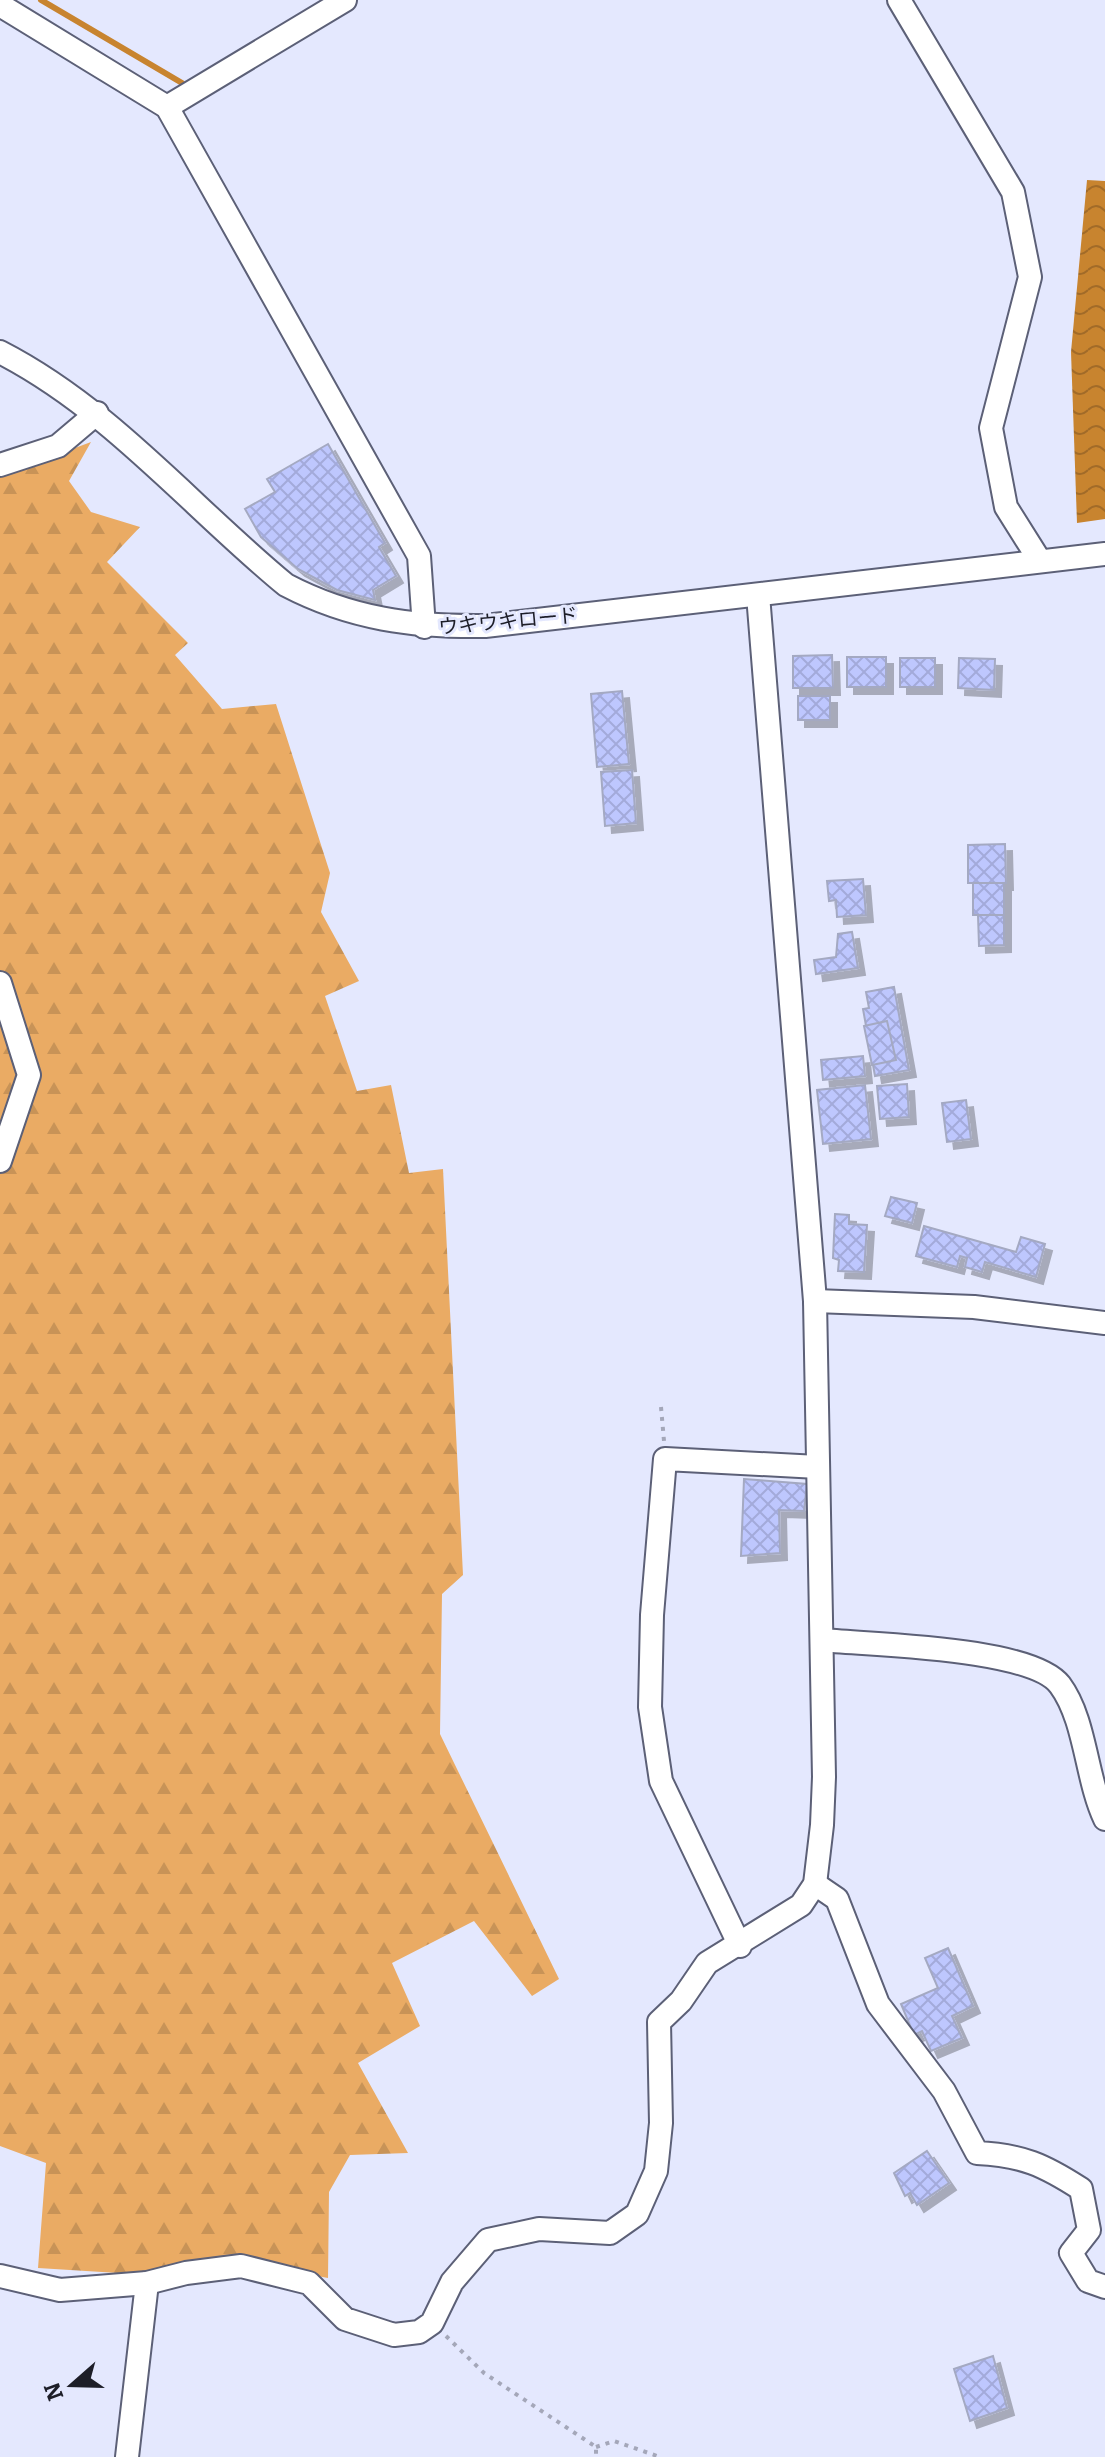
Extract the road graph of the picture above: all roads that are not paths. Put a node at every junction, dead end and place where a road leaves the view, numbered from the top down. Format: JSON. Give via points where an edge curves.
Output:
{"nodes":[{"id":1,"x":345,"y":0,"type":"edge"},
{"id":2,"x":899,"y":0,"type":"edge"},
{"id":3,"x":0,"y":5,"type":"edge"},
{"id":4,"x":167,"y":107,"type":"junction"},
{"id":5,"x":0,"y":352,"type":"edge"},
{"id":6,"x":97,"y":413,"type":"junction"},
{"id":7,"x":0,"y":465,"type":"edge"},
{"id":8,"x":1105,"y":554,"type":"edge"},
{"id":9,"x":1040,"y":561,"type":"junction"},
{"id":10,"x":758,"y":595,"type":"junction"},
{"id":11,"x":424,"y":627,"type":"junction"},
{"id":12,"x":0,"y":983,"type":"edge"},
{"id":13,"x":0,"y":1161,"type":"edge"},
{"id":14,"x":815,"y":1301,"type":"junction"},
{"id":15,"x":1105,"y":1323,"type":"edge"},
{"id":16,"x":818,"y":1467,"type":"junction"},
{"id":17,"x":822,"y":1640,"type":"junction"},
{"id":18,"x":1105,"y":1819,"type":"edge"},
{"id":19,"x":815,"y":1884,"type":"junction"},
{"id":20,"x":740,"y":1946,"type":"junction"},
{"id":21,"x":0,"y":2276,"type":"edge"},
{"id":22,"x":147,"y":2283,"type":"junction"},
{"id":23,"x":1105,"y":2287,"type":"edge"},
{"id":24,"x":127,"y":2457,"type":"edge"}],
"edges":[{"from":1,"to":4,"type":"street"},
{"from":2,"to":9,"type":"street","via":[[1013,192],[1030,277],[991,428],[1006,507]]},
{"from":3,"to":4,"type":"street"},
{"from":4,"to":11,"type":"street","via":[[419,556]]},
{"from":5,"to":6,"type":"street","name":"ウキウキロード","via":[[41,373]]},
{"from":6,"to":7,"type":"street","via":[[58,446]]},
{"from":6,"to":11,"type":"street","name":"ウキウキロード","via":[[286,585],[320,603]]},
{"from":8,"to":9,"type":"street","name":"ウキウキロード"},
{"from":9,"to":10,"type":"street","name":"ウキウキロード"},
{"from":10,"to":11,"type":"street","name":"ウキウキロード","via":[[485,626]]},
{"from":10,"to":14,"type":"street"},
{"from":12,"to":13,"type":"street","via":[[29,1075]]},
{"from":14,"to":15,"type":"street","via":[[960,1306]]},
{"from":14,"to":16,"type":"street"},
{"from":16,"to":17,"type":"street"},
{"from":16,"to":20,"type":"street","via":[[665,1459],[650,1707],[661,1781]]},
{"from":17,"to":18,"type":"street","via":[[996,1656],[1033,1665],[1059,1684]]},
{"from":17,"to":19,"type":"street","via":[[824,1777]]},
{"from":19,"to":20,"type":"street","via":[[801,1905]]},
{"from":19,"to":23,"type":"street","via":[[837,1899],[878,2004],[944,2091],[977,2153],[1013,2154],[1049,2168],[1081,2189],[1089,2230],[1071,2253],[1088,2281]]},
{"from":20,"to":22,"type":"street","via":[[707,1963],[659,2022],[661,2123],[656,2171],[637,2214],[610,2233],[539,2229],[488,2240],[452,2282],[432,2323],[419,2332],[394,2335],[345,2319],[309,2283],[241,2266]]},
{"from":21,"to":22,"type":"street","via":[[60,2290]]},
{"from":22,"to":24,"type":"street"}]}
